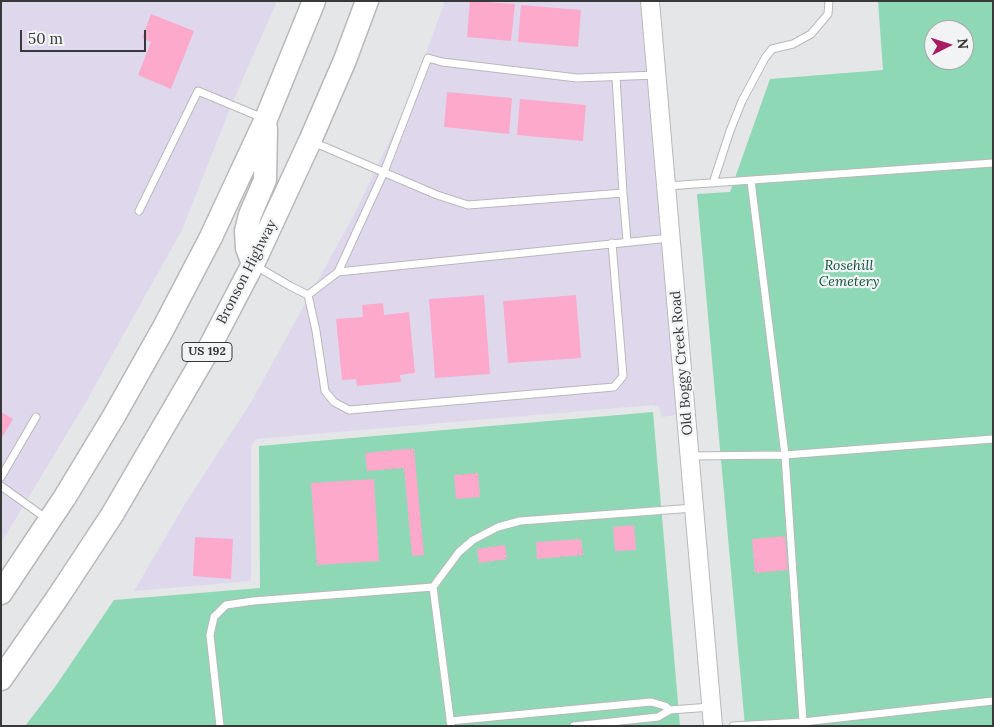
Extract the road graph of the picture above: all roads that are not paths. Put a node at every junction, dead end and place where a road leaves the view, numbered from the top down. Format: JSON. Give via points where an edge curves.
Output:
{"nodes":[{"id":1,"x":314,"y":1,"type":"edge"},
{"id":2,"x":367,"y":1,"type":"edge"},
{"id":3,"x":650,"y":1,"type":"edge"},
{"id":4,"x":830,"y":1,"type":"edge"},
{"id":5,"x":657,"y":75,"type":"junction"},
{"id":6,"x":616,"y":77,"type":"junction"},
{"id":7,"x":266,"y":119,"type":"junction"},
{"id":8,"x":310,"y":141,"type":"junction"},
{"id":9,"x":993,"y":163,"type":"edge"},
{"id":10,"x":384,"y":172,"type":"junction"},
{"id":11,"x":751,"y":181,"type":"junction"},
{"id":12,"x":713,"y":184,"type":"junction"},
{"id":13,"x":667,"y":186,"type":"junction"},
{"id":14,"x":623,"y":193,"type":"junction"},
{"id":15,"x":139,"y":211,"type":"dead end"},
{"id":16,"x":671,"y":238,"type":"junction"},
{"id":17,"x":627,"y":242,"type":"junction"},
{"id":18,"x":612,"y":243,"type":"junction"},
{"id":19,"x":253,"y":264,"type":"junction"},
{"id":20,"x":338,"y":272,"type":"junction"},
{"id":21,"x":308,"y":295,"type":"junction"},
{"id":22,"x":36,"y":417,"type":"dead end"},
{"id":23,"x":993,"y":439,"type":"edge"},
{"id":24,"x":784,"y":455,"type":"junction"},
{"id":25,"x":690,"y":456,"type":"junction"},
{"id":26,"x":1,"y":477,"type":"edge"},
{"id":27,"x":1,"y":486,"type":"edge"},
{"id":28,"x":694,"y":508,"type":"junction"},
{"id":29,"x":49,"y":521,"type":"junction"},
{"id":30,"x":433,"y":587,"type":"junction"},
{"id":31,"x":1,"y":593,"type":"edge"},
{"id":32,"x":1,"y":679,"type":"edge"},
{"id":33,"x":993,"y":701,"type":"edge"},
{"id":34,"x":711,"y":707,"type":"junction"},
{"id":35,"x":670,"y":710,"type":"junction"},
{"id":36,"x":803,"y":722,"type":"junction"},
{"id":37,"x":450,"y":724,"type":"edge"},
{"id":38,"x":220,"y":726,"type":"edge"},
{"id":39,"x":574,"y":726,"type":"edge"},
{"id":40,"x":713,"y":726,"type":"edge"},
{"id":41,"x":733,"y":726,"type":"edge"}],
"edges":[{"from":1,"to":7,"type":"highway"},
{"from":2,"to":8,"type":"highway","name":"Bronson Highway","number":"US 192"},
{"from":3,"to":5,"type":"street","name":"Old Boggy Creek Road"},
{"from":4,"to":12,"type":"lane","via":[[828,14],[811,34],[793,44],[772,49],[766,58],[742,101]]},
{"from":5,"to":6,"type":"lane"},
{"from":5,"to":13,"type":"street","name":"Old Boggy Creek Road"},
{"from":6,"to":10,"type":"lane","via":[[577,78],[428,58]]},
{"from":6,"to":14,"type":"lane"},
{"from":7,"to":15,"type":"lane","via":[[198,91]]},
{"from":7,"to":19,"type":"highway","via":[[265,180],[246,231],[247,248]]},
{"from":7,"to":29,"type":"highway","via":[[211,237],[163,329]]},
{"from":8,"to":10,"type":"lane"},
{"from":8,"to":19,"type":"highway","name":"Bronson Highway","number":"US 192"},
{"from":9,"to":11,"type":"lane"},
{"from":10,"to":14,"type":"lane","via":[[468,205]]},
{"from":10,"to":20,"type":"lane"},
{"from":11,"to":12,"type":"lane"},
{"from":11,"to":24,"type":"lane"},
{"from":12,"to":13,"type":"lane"},
{"from":13,"to":16,"type":"street","name":"Old Boggy Creek Road"},
{"from":14,"to":17,"type":"lane"},
{"from":16,"to":17,"type":"lane"},
{"from":16,"to":25,"type":"street","name":"Old Boggy Creek Road"},
{"from":17,"to":18,"type":"lane"},
{"from":18,"to":20,"type":"lane"},
{"from":18,"to":21,"type":"lane","via":[[623,376],[614,387],[349,410],[334,402],[325,391]]},
{"from":19,"to":21,"type":"lane"},
{"from":19,"to":32,"type":"highway","name":"Bronson Highway","number":"US 192","via":[[202,360],[112,514]]},
{"from":20,"to":21,"type":"lane"},
{"from":22,"to":26,"type":"lane"},
{"from":23,"to":24,"type":"lane"},
{"from":24,"to":25,"type":"lane"},
{"from":24,"to":36,"type":"lane"},
{"from":25,"to":28,"type":"street","name":"Old Boggy Creek Road"},
{"from":27,"to":29,"type":"lane"},
{"from":28,"to":30,"type":"lane","via":[[520,521],[498,527],[473,540],[459,552]]},
{"from":28,"to":34,"type":"street","name":"Old Boggy Creek Road"},
{"from":29,"to":31,"type":"highway"},
{"from":30,"to":37,"type":"lane"},
{"from":30,"to":38,"type":"lane","via":[[253,601],[226,606],[214,617],[210,635]]},
{"from":33,"to":36,"type":"lane"},
{"from":34,"to":35,"type":"lane"},
{"from":34,"to":40,"type":"street","name":"Old Boggy Creek Road"},
{"from":35,"to":37,"type":"lane","via":[[651,702]]},
{"from":35,"to":39,"type":"lane","via":[[658,717]]},
{"from":36,"to":41,"type":"lane"}]}
